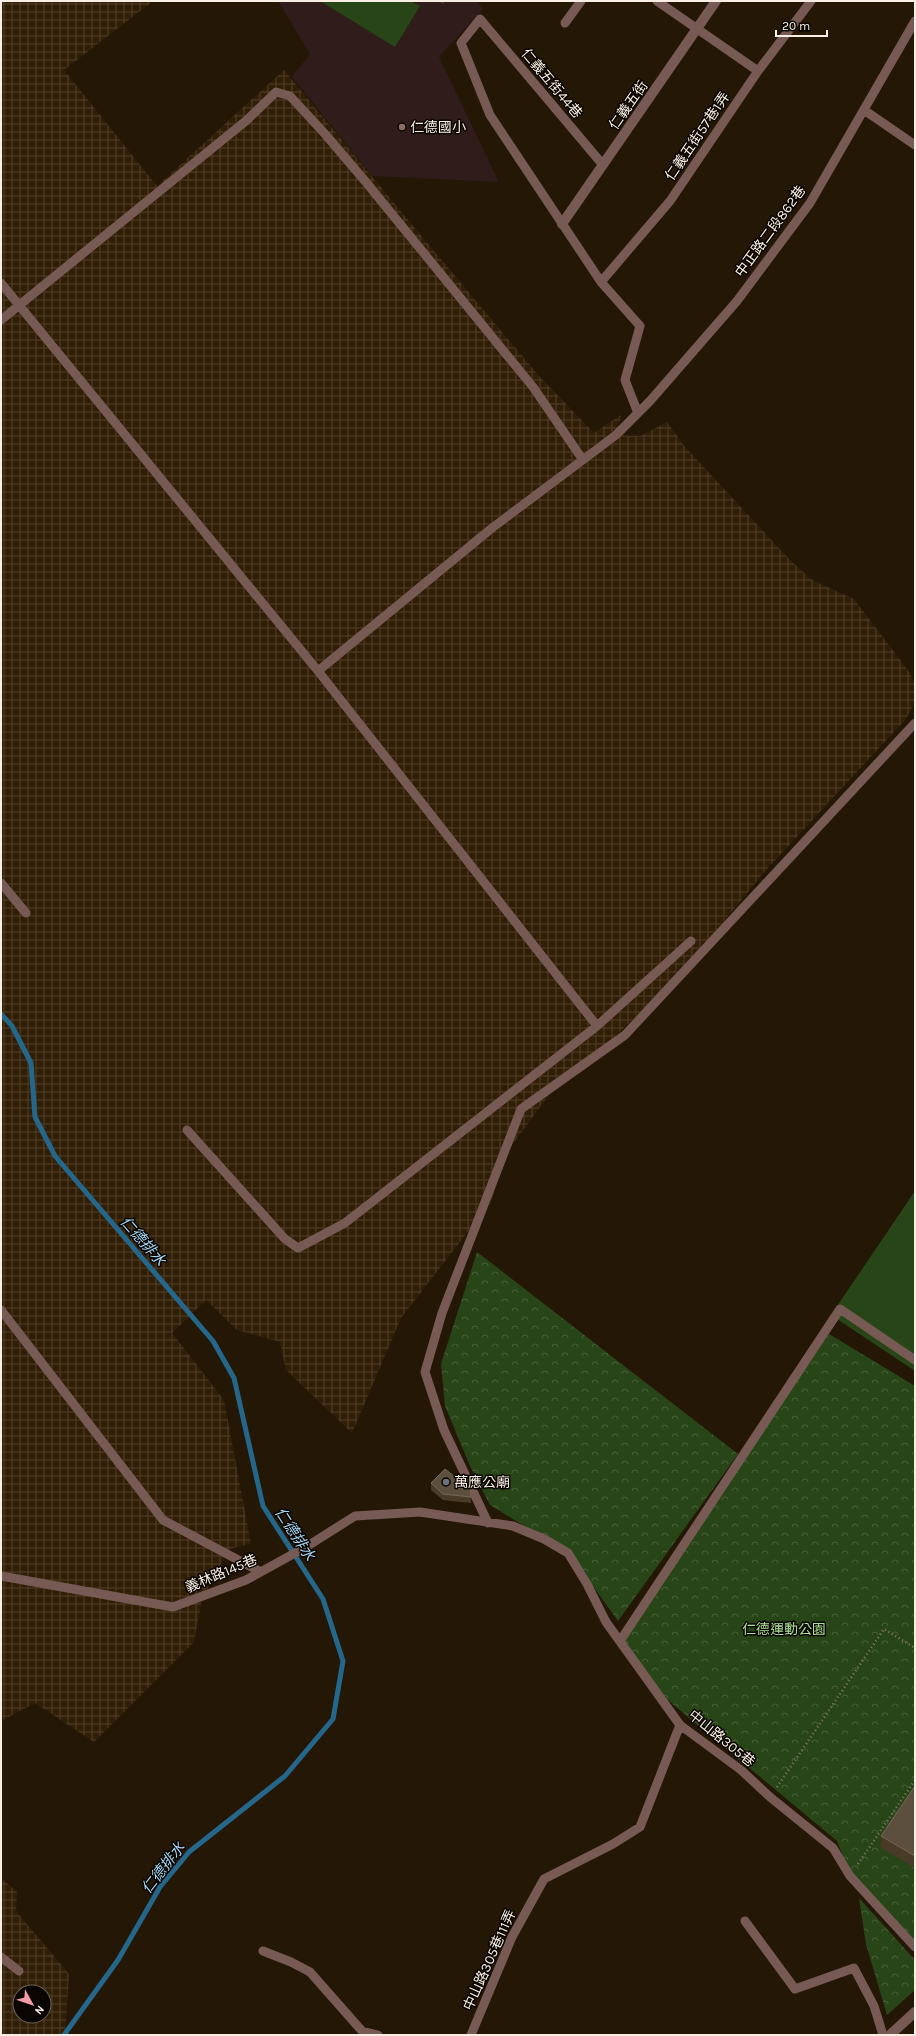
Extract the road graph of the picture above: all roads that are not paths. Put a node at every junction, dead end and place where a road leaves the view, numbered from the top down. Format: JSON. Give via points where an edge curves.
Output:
{"nodes":[{"id":1,"x":581,"y":1,"type":"edge"},
{"id":2,"x":657,"y":1,"type":"edge"},
{"id":3,"x":716,"y":1,"type":"edge"},
{"id":4,"x":811,"y":1,"type":"edge"},
{"id":5,"x":915,"y":21,"type":"edge"},
{"id":6,"x":565,"y":23,"type":"dead end"},
{"id":7,"x":697,"y":29,"type":"junction"},
{"id":8,"x":758,"y":71,"type":"junction"},
{"id":9,"x":864,"y":110,"type":"junction"},
{"id":10,"x":915,"y":145,"type":"edge"},
{"id":11,"x":603,"y":165,"type":"junction"},
{"id":12,"x":562,"y":224,"type":"junction"},
{"id":13,"x":601,"y":282,"type":"junction"},
{"id":14,"x":1,"y":283,"type":"edge"},
{"id":15,"x":19,"y":306,"type":"junction"},
{"id":16,"x":1,"y":320,"type":"edge"},
{"id":17,"x":638,"y":413,"type":"junction"},
{"id":18,"x":583,"y":460,"type":"junction"},
{"id":19,"x":318,"y":671,"type":"junction"},
{"id":20,"x":915,"y":723,"type":"edge"},
{"id":21,"x":1,"y":882,"type":"edge"},
{"id":22,"x":26,"y":913,"type":"dead end"},
{"id":23,"x":692,"y":941,"type":"dead end"},
{"id":24,"x":597,"y":1026,"type":"junction"},
{"id":25,"x":187,"y":1130,"type":"dead end"},
{"id":26,"x":1,"y":1310,"type":"edge"},
{"id":27,"x":915,"y":1360,"type":"edge"},
{"id":28,"x":488,"y":1523,"type":"junction"},
{"id":29,"x":261,"y":1572,"type":"junction"},
{"id":30,"x":1,"y":1576,"type":"edge"},
{"id":31,"x":620,"y":1641,"type":"junction"},
{"id":32,"x":680,"y":1725,"type":"junction"},
{"id":33,"x":746,"y":1921,"type":"dead end"},
{"id":34,"x":915,"y":1947,"type":"edge"},
{"id":35,"x":264,"y":1950,"type":"dead end"},
{"id":36,"x":1,"y":1957,"type":"edge"},
{"id":37,"x":19,"y":1971,"type":"dead end"},
{"id":38,"x":915,"y":2012,"type":"edge"},
{"id":39,"x":378,"y":2035,"type":"edge"},
{"id":40,"x":471,"y":2035,"type":"edge"},
{"id":41,"x":883,"y":2035,"type":"edge"},
{"id":42,"x":890,"y":2035,"type":"edge"}],
"edges":[{"from":1,"to":6,"type":"lane"},
{"from":2,"to":7,"type":"lane"},
{"from":3,"to":7,"type":"street","name":"仁義五街"},
{"from":4,"to":8,"type":"lane","name":"仁義五街57巷1弄"},
{"from":5,"to":9,"type":"lane","name":"中正路二段862巷"},
{"from":7,"to":8,"type":"lane"},
{"from":7,"to":11,"type":"street","name":"仁義五街"},
{"from":8,"to":13,"type":"lane","name":"仁義五街57巷1弄","via":[[670,201]]},
{"from":9,"to":10,"type":"lane"},
{"from":9,"to":17,"type":"lane","name":"中正路二段862巷","via":[[810,203],[738,301]]},
{"from":11,"to":12,"type":"street","name":"仁義五街"},
{"from":11,"to":12,"type":"lane","name":"仁義五街44巷","via":[[480,19],[461,43],[490,115]]},
{"from":12,"to":13,"type":"lane"},
{"from":13,"to":17,"type":"lane","via":[[640,326],[626,380]]},
{"from":14,"to":15,"type":"lane"},
{"from":15,"to":16,"type":"lane"},
{"from":15,"to":18,"type":"lane","via":[[247,120],[276,92],[290,96],[360,175],[533,387]]},
{"from":15,"to":19,"type":"lane"},
{"from":17,"to":18,"type":"lane","name":"中正路二段862巷","via":[[616,435]]},
{"from":18,"to":19,"type":"lane","name":"中正路二段862巷","via":[[492,528]]},
{"from":19,"to":24,"type":"lane"},
{"from":20,"to":28,"type":"lane","via":[[625,1035],[521,1109],[442,1313],[425,1372],[444,1430]]},
{"from":21,"to":22,"type":"lane"},
{"from":23,"to":24,"type":"lane"},
{"from":24,"to":25,"type":"lane","via":[[345,1222],[298,1248],[285,1239]]},
{"from":26,"to":29,"type":"lane","via":[[163,1520]]},
{"from":27,"to":31,"type":"lane","via":[[840,1309]]},
{"from":28,"to":29,"type":"lane","name":"義林路145巷","via":[[420,1512],[355,1516]]},
{"from":28,"to":31,"type":"lane","name":"中山路305巷","via":[[513,1526],[568,1553],[606,1622]]},
{"from":29,"to":30,"type":"lane","name":"義林路145巷","via":[[174,1607]]},
{"from":31,"to":32,"type":"lane","name":"中山路305巷"},
{"from":32,"to":34,"type":"lane","name":"中山路305巷","via":[[741,1770],[833,1848],[850,1876]]},
{"from":32,"to":40,"type":"lane","name":"中山路305巷111弄","via":[[640,1827],[613,1844],[544,1879],[512,1937]]},
{"from":33,"to":41,"type":"lane","via":[[795,1989],[854,1968],[874,2006]]},
{"from":35,"to":39,"type":"lane","via":[[310,1972],[362,2031]]},
{"from":36,"to":37,"type":"lane"},
{"from":38,"to":42,"type":"street"}]}
